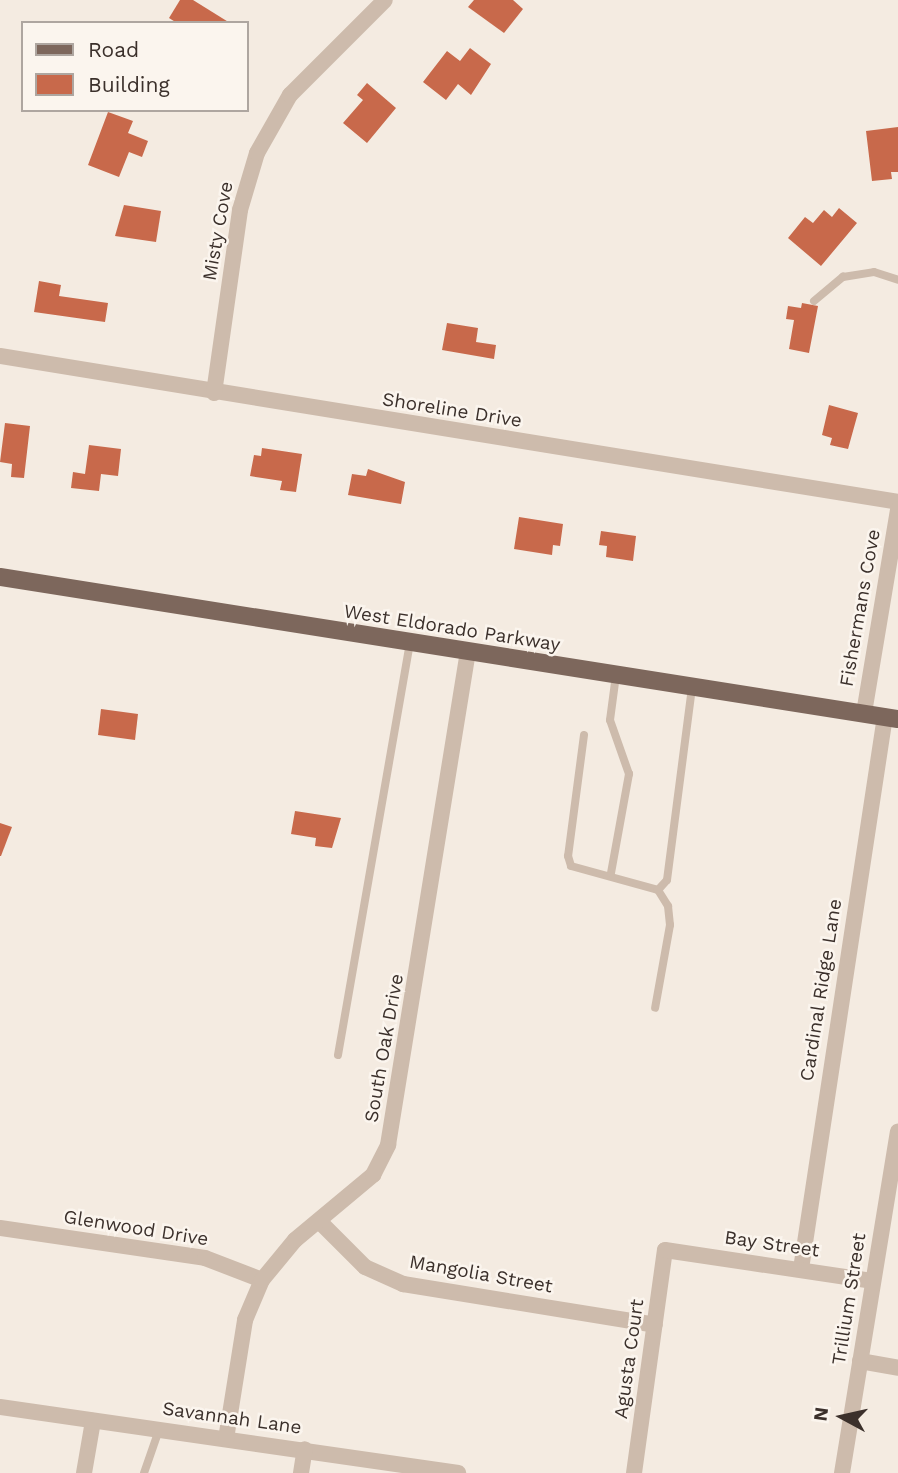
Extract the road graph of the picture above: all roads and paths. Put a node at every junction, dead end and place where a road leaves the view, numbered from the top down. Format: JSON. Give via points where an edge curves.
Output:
{"nodes":[{"id":1,"x":385,"y":0,"type":"edge"},
{"id":2,"x":898,"y":280,"type":"edge"},
{"id":3,"x":814,"y":302,"type":"dead end"},
{"id":4,"x":0,"y":356,"type":"edge"},
{"id":5,"x":214,"y":393,"type":"junction"},
{"id":6,"x":898,"y":502,"type":"edge"},
{"id":7,"x":898,"y":510,"type":"edge"},
{"id":8,"x":0,"y":577,"type":"edge"},
{"id":9,"x":410,"y":642,"type":"junction"},
{"id":10,"x":468,"y":652,"type":"junction"},
{"id":11,"x":616,"y":676,"type":"junction"},
{"id":12,"x":692,"y":687,"type":"junction"},
{"id":13,"x":864,"y":713,"type":"junction"},
{"id":14,"x":891,"y":718,"type":"edge"},
{"id":15,"x":584,"y":735,"type":"dead end"},
{"id":16,"x":611,"y":873,"type":"junction"},
{"id":17,"x":658,"y":890,"type":"junction"},
{"id":18,"x":654,"y":1008,"type":"dead end"},
{"id":19,"x":338,"y":1055,"type":"dead end"},
{"id":20,"x":898,"y":1132,"type":"edge"},
{"id":21,"x":320,"y":1221,"type":"junction"},
{"id":22,"x":0,"y":1228,"type":"edge"},
{"id":23,"x":666,"y":1250,"type":"joint"},
{"id":24,"x":801,"y":1269,"type":"junction"},
{"id":25,"x":262,"y":1280,"type":"junction"},
{"id":26,"x":872,"y":1281,"type":"junction"},
{"id":27,"x":655,"y":1325,"type":"junction"},
{"id":28,"x":860,"y":1361,"type":"junction"},
{"id":29,"x":898,"y":1368,"type":"edge"},
{"id":30,"x":0,"y":1407,"type":"edge"},
{"id":31,"x":93,"y":1421,"type":"junction"},
{"id":32,"x":159,"y":1430,"type":"junction"},
{"id":33,"x":226,"y":1439,"type":"junction"},
{"id":34,"x":305,"y":1449,"type":"junction"},
{"id":35,"x":84,"y":1473,"type":"edge"},
{"id":36,"x":144,"y":1473,"type":"edge"},
{"id":37,"x":301,"y":1473,"type":"edge"},
{"id":38,"x":458,"y":1473,"type":"edge"},
{"id":39,"x":634,"y":1473,"type":"edge"},
{"id":40,"x":842,"y":1473,"type":"edge"}],
"edges":[{"from":1,"to":5,"type":"street","name":"Misty Cove","via":[[290,96],[257,153],[240,210]]},
{"from":2,"to":3,"type":"lane","via":[[874,272],[843,277]]},
{"from":4,"to":5,"type":"street","name":"Shoreline Drive"},
{"from":5,"to":6,"type":"street","name":"Shoreline Drive"},
{"from":7,"to":13,"type":"street","name":"Fishermans Cove"},
{"from":8,"to":9,"type":"main road","name":"West Eldorado Parkway"},
{"from":9,"to":10,"type":"main road","name":"West Eldorado Parkway"},
{"from":9,"to":19,"type":"lane"},
{"from":10,"to":11,"type":"main road","name":"West Eldorado Parkway"},
{"from":10,"to":21,"type":"street","name":"South Oak Drive","via":[[388,1145],[373,1175]]},
{"from":11,"to":12,"type":"main road","name":"West Eldorado Parkway"},
{"from":11,"to":16,"type":"lane","via":[[610,720],[629,774]]},
{"from":12,"to":13,"type":"main road","name":"West Eldorado Parkway"},
{"from":12,"to":17,"type":"lane","via":[[667,880]]},
{"from":13,"to":14,"type":"main road","name":"West Eldorado Parkway"},
{"from":14,"to":24,"type":"street","name":"Cardinal Ridge Lane"},
{"from":15,"to":16,"type":"lane","via":[[568,856],[571,866]]},
{"from":16,"to":17,"type":"lane"},
{"from":17,"to":18,"type":"lane","via":[[670,925]]},
{"from":20,"to":26,"type":"street","name":"Trillium Street"},
{"from":21,"to":25,"type":"street","name":"South Oak Drive","via":[[295,1240]]},
{"from":21,"to":27,"type":"street","name":"Mangolia Street","via":[[365,1266],[403,1284]]},
{"from":22,"to":25,"type":"street","name":"Glenwood Drive","via":[[205,1258]]},
{"from":23,"to":24,"type":"street","name":"Bay Street"},
{"from":23,"to":27,"type":"street","name":"Agusta Court"},
{"from":24,"to":26,"type":"street","name":"Bay Street"},
{"from":25,"to":33,"type":"street","name":"South Oak Drive","via":[[245,1320]]},
{"from":26,"to":28,"type":"street","name":"Trillium Street"},
{"from":27,"to":39,"type":"street","name":"Agusta Court"},
{"from":28,"to":29,"type":"street"},
{"from":28,"to":40,"type":"street","name":"Trillium Street"},
{"from":30,"to":31,"type":"street","name":"Savannah Lane"},
{"from":31,"to":32,"type":"street","name":"Savannah Lane"},
{"from":31,"to":35,"type":"street"},
{"from":32,"to":33,"type":"street","name":"Savannah Lane"},
{"from":32,"to":36,"type":"lane"},
{"from":33,"to":34,"type":"street","name":"Savannah Lane"},
{"from":34,"to":37,"type":"street"},
{"from":34,"to":38,"type":"street","name":"Savannah Lane"}]}
